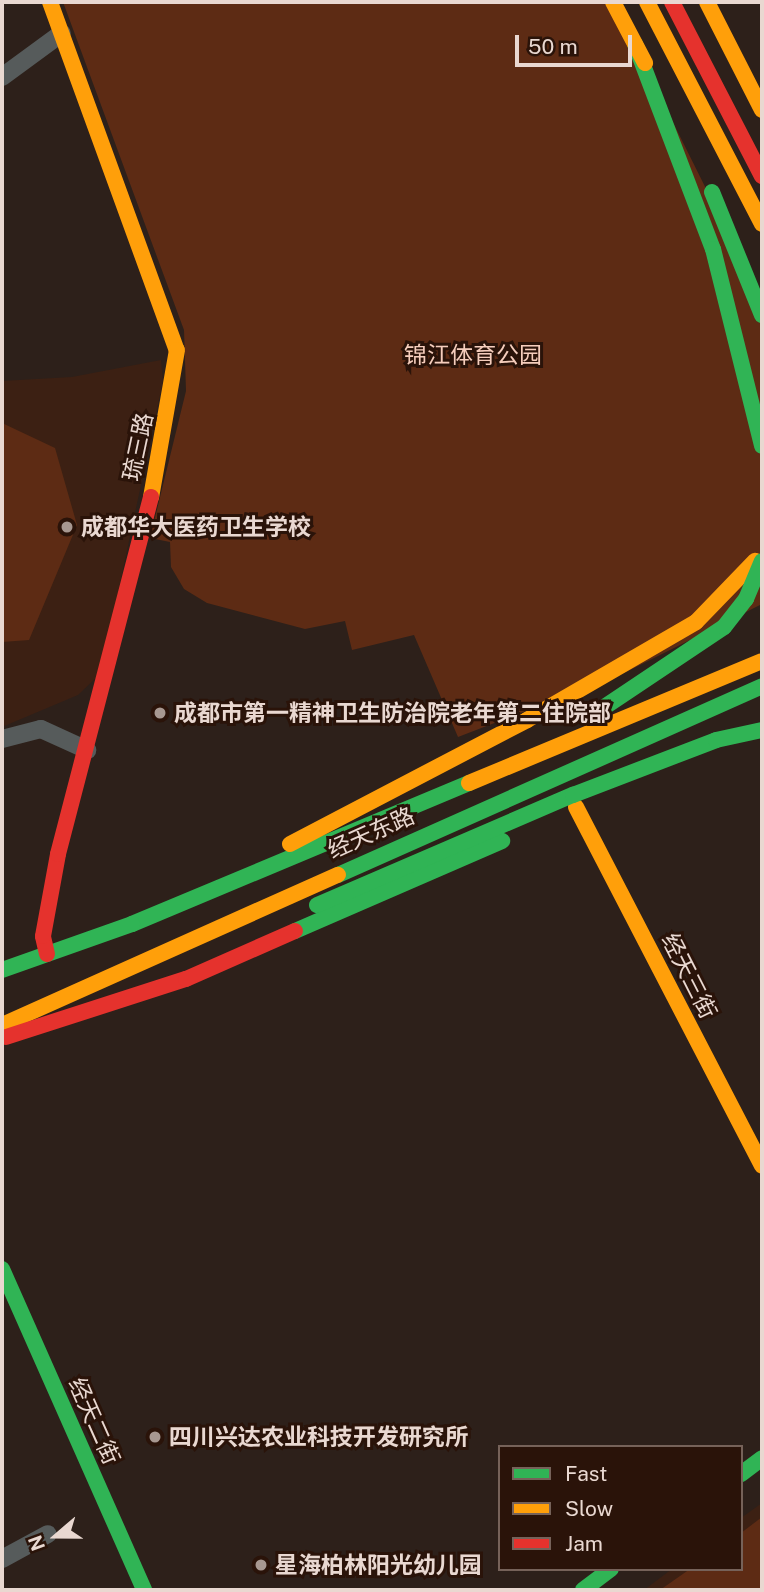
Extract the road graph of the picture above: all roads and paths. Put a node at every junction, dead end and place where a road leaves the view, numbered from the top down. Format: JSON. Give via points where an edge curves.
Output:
{"nodes":[{"id":1,"x":50,"y":2,"type":"edge"},
{"id":2,"x":613,"y":2,"type":"edge"},
{"id":3,"x":647,"y":2,"type":"edge"},
{"id":4,"x":673,"y":2,"type":"edge"},
{"id":5,"x":707,"y":2,"type":"edge"},
{"id":6,"x":62,"y":33,"type":"junction"},
{"id":7,"x":635,"y":44,"type":"junction"},
{"id":8,"x":2,"y":77,"type":"edge"},
{"id":9,"x":762,"y":110,"type":"edge"},
{"id":10,"x":762,"y":176,"type":"edge"},
{"id":11,"x":762,"y":224,"type":"edge"},
{"id":12,"x":762,"y":316,"type":"edge"},
{"id":13,"x":762,"y":446,"type":"edge"},
{"id":14,"x":762,"y":552,"type":"edge"},
{"id":15,"x":762,"y":561,"type":"edge"},
{"id":16,"x":736,"y":585,"type":"junction"},
{"id":17,"x":762,"y":589,"type":"edge"},
{"id":18,"x":758,"y":662,"type":"edge"},
{"id":19,"x":762,"y":686,"type":"edge"},
{"id":20,"x":762,"y":728,"type":"edge"},
{"id":21,"x":2,"y":739,"type":"edge"},
{"id":22,"x":87,"y":750,"type":"junction"},
{"id":23,"x":576,"y":807,"type":"junction"},
{"id":24,"x":392,"y":820,"type":"junction"},
{"id":25,"x":132,"y":923,"type":"junction"},
{"id":26,"x":47,"y":954,"type":"junction"},
{"id":27,"x":2,"y":971,"type":"edge"},
{"id":28,"x":47,"y":1007,"type":"junction"},
{"id":29,"x":2,"y":1025,"type":"edge"},
{"id":30,"x":2,"y":1038,"type":"edge"},
{"id":31,"x":762,"y":1166,"type":"edge"},
{"id":32,"x":2,"y":1269,"type":"edge"},
{"id":33,"x":762,"y":1458,"type":"edge"},
{"id":34,"x":743,"y":1472,"type":"edge"},
{"id":35,"x":48,"y":1534,"type":"dead end"},
{"id":36,"x":2,"y":1559,"type":"edge"},
{"id":37,"x":608,"y":1571,"type":"edge"},
{"id":38,"x":144,"y":1590,"type":"edge"},
{"id":39,"x":583,"y":1590,"type":"edge"}],
"edges":[{"from":1,"to":6,"type":"main road","name":"琉三路"},
{"from":2,"to":7,"type":"main road"},
{"from":3,"to":11,"type":"main road"},
{"from":4,"to":10,"type":"main road"},
{"from":5,"to":9,"type":"main road"},
{"from":6,"to":8,"type":"street"},
{"from":6,"to":22,"type":"main road","name":"琉三路","via":[[177,350],[148,513]]},
{"from":7,"to":12,"type":"main road","via":[[720,207]]},
{"from":7,"to":13,"type":"main road","via":[[713,249]]},
{"from":14,"to":16,"type":"main road"},
{"from":15,"to":24,"type":"main road","bridge":true,"via":[[746,599],[724,627],[673,667],[591,716]]},
{"from":16,"to":17,"type":"main road"},
{"from":16,"to":25,"type":"main road","via":[[696,622],[527,720]]},
{"from":18,"to":24,"type":"main road","name":"经天东路"},
{"from":19,"to":28,"type":"main road","name":"经天东路"},
{"from":20,"to":23,"type":"main road","via":[[750,726]]},
{"from":20,"to":28,"type":"main road","bridge":true,"via":[[716,740],[573,795],[182,961]]},
{"from":21,"to":22,"type":"street","via":[[41,729]]},
{"from":22,"to":26,"type":"main road","name":"琉三路","via":[[58,854],[43,936]]},
{"from":23,"to":30,"type":"main road","via":[[357,909],[186,979]]},
{"from":23,"to":31,"type":"main road","name":"经天三街"},
{"from":24,"to":25,"type":"main road","name":"经天东路"},
{"from":25,"to":26,"type":"main road","name":"经天东路"},
{"from":26,"to":27,"type":"main road","name":"经天东路"},
{"from":28,"to":29,"type":"main road","name":"经天东路"},
{"from":32,"to":38,"type":"main road","name":"经天二街"},
{"from":33,"to":34,"type":"main road"},
{"from":35,"to":36,"type":"street"},
{"from":37,"to":39,"type":"main road"}]}
